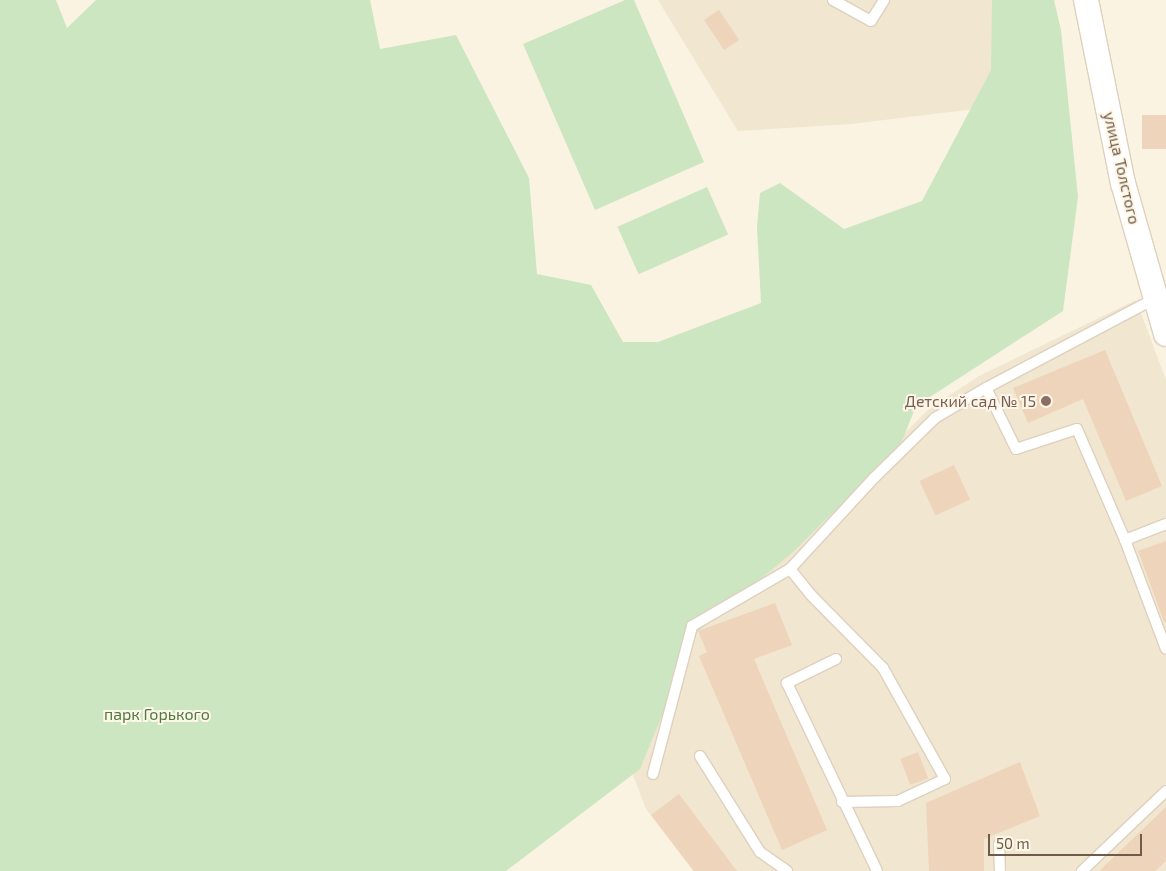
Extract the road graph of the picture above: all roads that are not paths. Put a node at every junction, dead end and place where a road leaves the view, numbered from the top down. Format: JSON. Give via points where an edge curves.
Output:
{"nodes":[{"id":1,"x":833,"y":0,"type":"edge"},
{"id":2,"x":884,"y":0,"type":"edge"},
{"id":3,"x":1086,"y":0,"type":"edge"},
{"id":4,"x":1156,"y":298,"type":"junction"},
{"id":5,"x":1166,"y":334,"type":"edge"},
{"id":6,"x":986,"y":388,"type":"junction"},
{"id":7,"x":1166,"y":524,"type":"edge"},
{"id":8,"x":1125,"y":540,"type":"junction"},
{"id":9,"x":790,"y":568,"type":"junction"},
{"id":10,"x":1166,"y":649,"type":"edge"},
{"id":11,"x":836,"y":659,"type":"dead end"},
{"id":12,"x":700,"y":756,"type":"dead end"},
{"id":13,"x":653,"y":774,"type":"dead end"},
{"id":14,"x":1166,"y":791,"type":"edge"},
{"id":15,"x":842,"y":802,"type":"junction"},
{"id":16,"x":999,"y":844,"type":"dead end"},
{"id":17,"x":787,"y":871,"type":"edge"},
{"id":18,"x":877,"y":871,"type":"edge"},
{"id":19,"x":1000,"y":871,"type":"edge"},
{"id":20,"x":1082,"y":871,"type":"edge"}],
"edges":[{"from":1,"to":2,"type":"lane","via":[[871,21]]},
{"from":3,"to":4,"type":"street","name":"улица Толстого","via":[[1123,183]]},
{"from":4,"to":5,"type":"street","name":"улица Толстого"},
{"from":4,"to":6,"type":"lane"},
{"from":6,"to":8,"type":"lane","via":[[1016,450],[1077,429]]},
{"from":6,"to":9,"type":"lane","via":[[935,418]]},
{"from":7,"to":8,"type":"lane"},
{"from":8,"to":10,"type":"lane"},
{"from":9,"to":13,"type":"lane","via":[[692,626]]},
{"from":9,"to":15,"type":"lane","via":[[810,594],[883,668],[945,779],[898,801]]},
{"from":11,"to":15,"type":"lane","via":[[787,683]]},
{"from":12,"to":17,"type":"lane","via":[[760,852]]},
{"from":14,"to":20,"type":"lane"},
{"from":15,"to":18,"type":"lane"},
{"from":16,"to":19,"type":"lane"}]}
